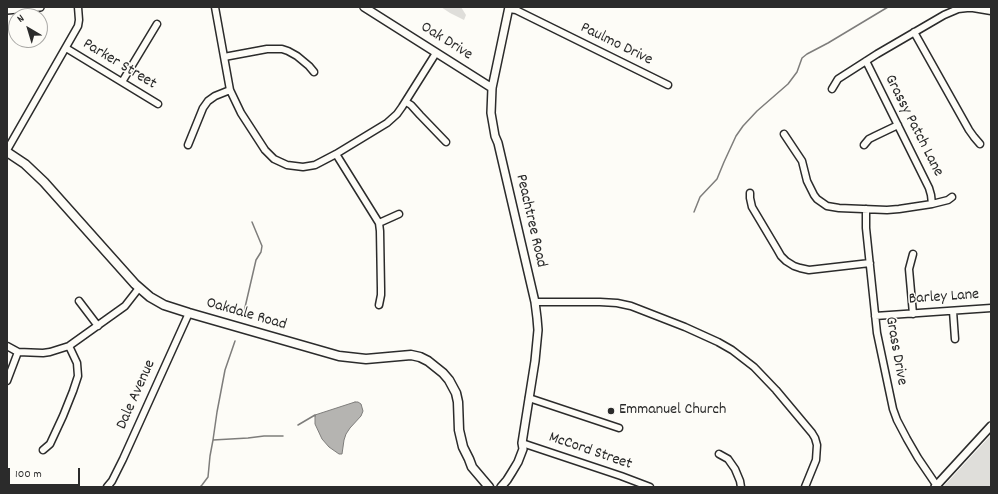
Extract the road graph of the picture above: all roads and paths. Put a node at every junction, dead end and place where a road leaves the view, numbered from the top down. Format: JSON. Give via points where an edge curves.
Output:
{"nodes":[{"id":1,"x":40,"y":7,"type":"edge"},
{"id":2,"x":78,"y":7,"type":"edge"},
{"id":3,"x":215,"y":7,"type":"edge"},
{"id":4,"x":364,"y":7,"type":"edge"},
{"id":5,"x":509,"y":8,"type":"edge"},
{"id":6,"x":7,"y":10,"type":"edge"},
{"id":7,"x":991,"y":11,"type":"edge"},
{"id":8,"x":157,"y":24,"type":"dead end"},
{"id":9,"x":914,"y":32,"type":"junction"},
{"id":10,"x":66,"y":48,"type":"junction"},
{"id":11,"x":436,"y":53,"type":"junction"},
{"id":12,"x":224,"y":57,"type":"junction"},
{"id":13,"x":866,"y":61,"type":"junction"},
{"id":14,"x":314,"y":72,"type":"dead end"},
{"id":15,"x":122,"y":82,"type":"junction"},
{"id":16,"x":668,"y":85,"type":"dead end"},
{"id":17,"x":492,"y":88,"type":"junction"},
{"id":18,"x":832,"y":89,"type":"dead end"},
{"id":19,"x":230,"y":90,"type":"junction"},
{"id":20,"x":406,"y":102,"type":"junction"},
{"id":21,"x":158,"y":104,"type":"dead end"},
{"id":22,"x":898,"y":125,"type":"junction"},
{"id":23,"x":784,"y":134,"type":"dead end"},
{"id":24,"x":446,"y":142,"type":"dead end"},
{"id":25,"x":980,"y":144,"type":"dead end"},
{"id":26,"x":188,"y":145,"type":"dead end"},
{"id":27,"x":864,"y":145,"type":"dead end"},
{"id":28,"x":7,"y":151,"type":"edge"},
{"id":29,"x":336,"y":154,"type":"junction"},
{"id":30,"x":750,"y":193,"type":"dead end"},
{"id":31,"x":952,"y":198,"type":"dead end"},
{"id":32,"x":932,"y":204,"type":"junction"},
{"id":33,"x":866,"y":209,"type":"junction"},
{"id":34,"x":399,"y":214,"type":"dead end"},
{"id":35,"x":379,"y":223,"type":"junction"},
{"id":36,"x":913,"y":254,"type":"dead end"},
{"id":37,"x":870,"y":263,"type":"junction"},
{"id":38,"x":139,"y":288,"type":"junction"},
{"id":39,"x":80,"y":301,"type":"dead end"},
{"id":40,"x":535,"y":302,"type":"junction"},
{"id":41,"x":379,"y":305,"type":"dead end"},
{"id":42,"x":991,"y":308,"type":"edge"},
{"id":43,"x":954,"y":311,"type":"junction"},
{"id":44,"x":189,"y":313,"type":"junction"},
{"id":45,"x":913,"y":314,"type":"junction"},
{"id":46,"x":875,"y":316,"type":"junction"},
{"id":47,"x":98,"y":326,"type":"junction"},
{"id":48,"x":955,"y":339,"type":"dead end"},
{"id":49,"x":7,"y":346,"type":"edge"},
{"id":50,"x":69,"y":346,"type":"junction"},
{"id":51,"x":18,"y":352,"type":"junction"},
{"id":52,"x":7,"y":381,"type":"edge"},
{"id":53,"x":530,"y":398,"type":"junction"},
{"id":54,"x":991,"y":426,"type":"edge"},
{"id":55,"x":619,"y":428,"type":"dead end"},
{"id":56,"x":522,"y":443,"type":"junction"},
{"id":57,"x":43,"y":450,"type":"dead end"},
{"id":58,"x":719,"y":454,"type":"dead end"},
{"id":59,"x":469,"y":459,"type":"junction"},
{"id":60,"x":936,"y":486,"type":"edge"},
{"id":61,"x":107,"y":487,"type":"edge"},
{"id":62,"x":488,"y":487,"type":"edge"},
{"id":63,"x":492,"y":487,"type":"edge"},
{"id":64,"x":499,"y":487,"type":"edge"},
{"id":65,"x":650,"y":487,"type":"edge"},
{"id":66,"x":741,"y":487,"type":"edge"},
{"id":67,"x":805,"y":487,"type":"edge"}],
"edges":[{"from":1,"to":6,"type":"street"},
{"from":2,"to":10,"type":"street","via":[[79,22]]},
{"from":3,"to":12,"type":"street"},
{"from":4,"to":11,"type":"street","name":"Oak Drive"},
{"from":5,"to":16,"type":"street","name":"Paulmo Drive"},
{"from":5,"to":17,"type":"street","name":"Peachtree Road"},
{"from":7,"to":9,"type":"street","via":[[958,9]]},
{"from":8,"to":15,"type":"street"},
{"from":9,"to":13,"type":"street"},
{"from":9,"to":25,"type":"street","via":[[969,130]]},
{"from":10,"to":15,"type":"street","name":"Parker Street"},
{"from":10,"to":28,"type":"street"},
{"from":11,"to":17,"type":"street","name":"Oak Drive"},
{"from":11,"to":20,"type":"street"},
{"from":12,"to":14,"type":"street","via":[[267,49],[282,49],[297,56]]},
{"from":12,"to":19,"type":"street"},
{"from":13,"to":18,"type":"street","via":[[838,79]]},
{"from":13,"to":22,"type":"street","name":"Grassy Patch Lane"},
{"from":15,"to":21,"type":"street","name":"Parker Street"},
{"from":17,"to":40,"type":"street","name":"Peachtree Road","via":[[491,113],[495,136]]},
{"from":19,"to":26,"type":"street","via":[[208,101]]},
{"from":19,"to":29,"type":"street","via":[[241,113],[265,150],[280,163],[304,167],[322,162]]},
{"from":20,"to":24,"type":"street"},
{"from":20,"to":29,"type":"street","via":[[387,123]]},
{"from":22,"to":27,"type":"street","via":[[875,136]]},
{"from":22,"to":32,"type":"street","name":"Grassy Patch Lane","via":[[929,188]]},
{"from":23,"to":33,"type":"street","via":[[802,161],[810,189],[817,199],[833,208]]},
{"from":28,"to":38,"type":"main road","name":"Oakdale Road","via":[[44,182]]},
{"from":29,"to":35,"type":"street"},
{"from":30,"to":37,"type":"street","via":[[752,207],[781,256],[794,266],[809,270]]},
{"from":31,"to":32,"type":"street"},
{"from":32,"to":33,"type":"street","via":[[899,209]]},
{"from":33,"to":37,"type":"street","name":"Grass Drive"},
{"from":34,"to":35,"type":"street"},
{"from":35,"to":41,"type":"street","via":[[382,288]]},
{"from":36,"to":45,"type":"street","via":[[909,269]]},
{"from":37,"to":46,"type":"street","name":"Grass Drive"},
{"from":38,"to":44,"type":"main road","name":"Oakdale Road","via":[[164,305]]},
{"from":38,"to":47,"type":"street","via":[[125,306]]},
{"from":39,"to":47,"type":"street"},
{"from":40,"to":53,"type":"street","name":"Peachtree Road","via":[[538,335]]},
{"from":40,"to":67,"type":"street","via":[[624,304],[685,327],[732,350],[754,367],[776,390],[815,438],[816,460]]},
{"from":42,"to":43,"type":"street","name":"Barley Lane"},
{"from":43,"to":45,"type":"street","name":"Barley Lane"},
{"from":43,"to":48,"type":"street"},
{"from":44,"to":59,"type":"main road","name":"Oakdale Road","via":[[339,356],[366,359],[411,355],[428,361],[443,373],[456,393],[459,430]]},
{"from":44,"to":61,"type":"street","name":"Dale Avenue","via":[[123,459]]},
{"from":45,"to":46,"type":"street","name":"Barley Lane"},
{"from":46,"to":60,"type":"street","name":"Grass Drive","via":[[893,409],[907,439]]},
{"from":47,"to":50,"type":"street"},
{"from":49,"to":51,"type":"street"},
{"from":50,"to":51,"type":"street","via":[[50,352]]},
{"from":50,"to":57,"type":"street","via":[[77,363],[78,376],[50,444]]},
{"from":51,"to":52,"type":"street"},
{"from":53,"to":55,"type":"street"},
{"from":53,"to":56,"type":"street","name":"Peachtree Road"},
{"from":54,"to":60,"type":"street"},
{"from":56,"to":64,"type":"street","name":"Peachtree Road","via":[[523,449],[515,467],[508,480]]},
{"from":56,"to":65,"type":"street","name":"McCord Street"},
{"from":58,"to":66,"type":"street","via":[[728,459],[736,469]]},
{"from":59,"to":62,"type":"main road","name":"Oakdale Road","via":[[472,467]]},
{"from":59,"to":63,"type":"main road","name":"Oakdale Road","via":[[490,480]]}]}
